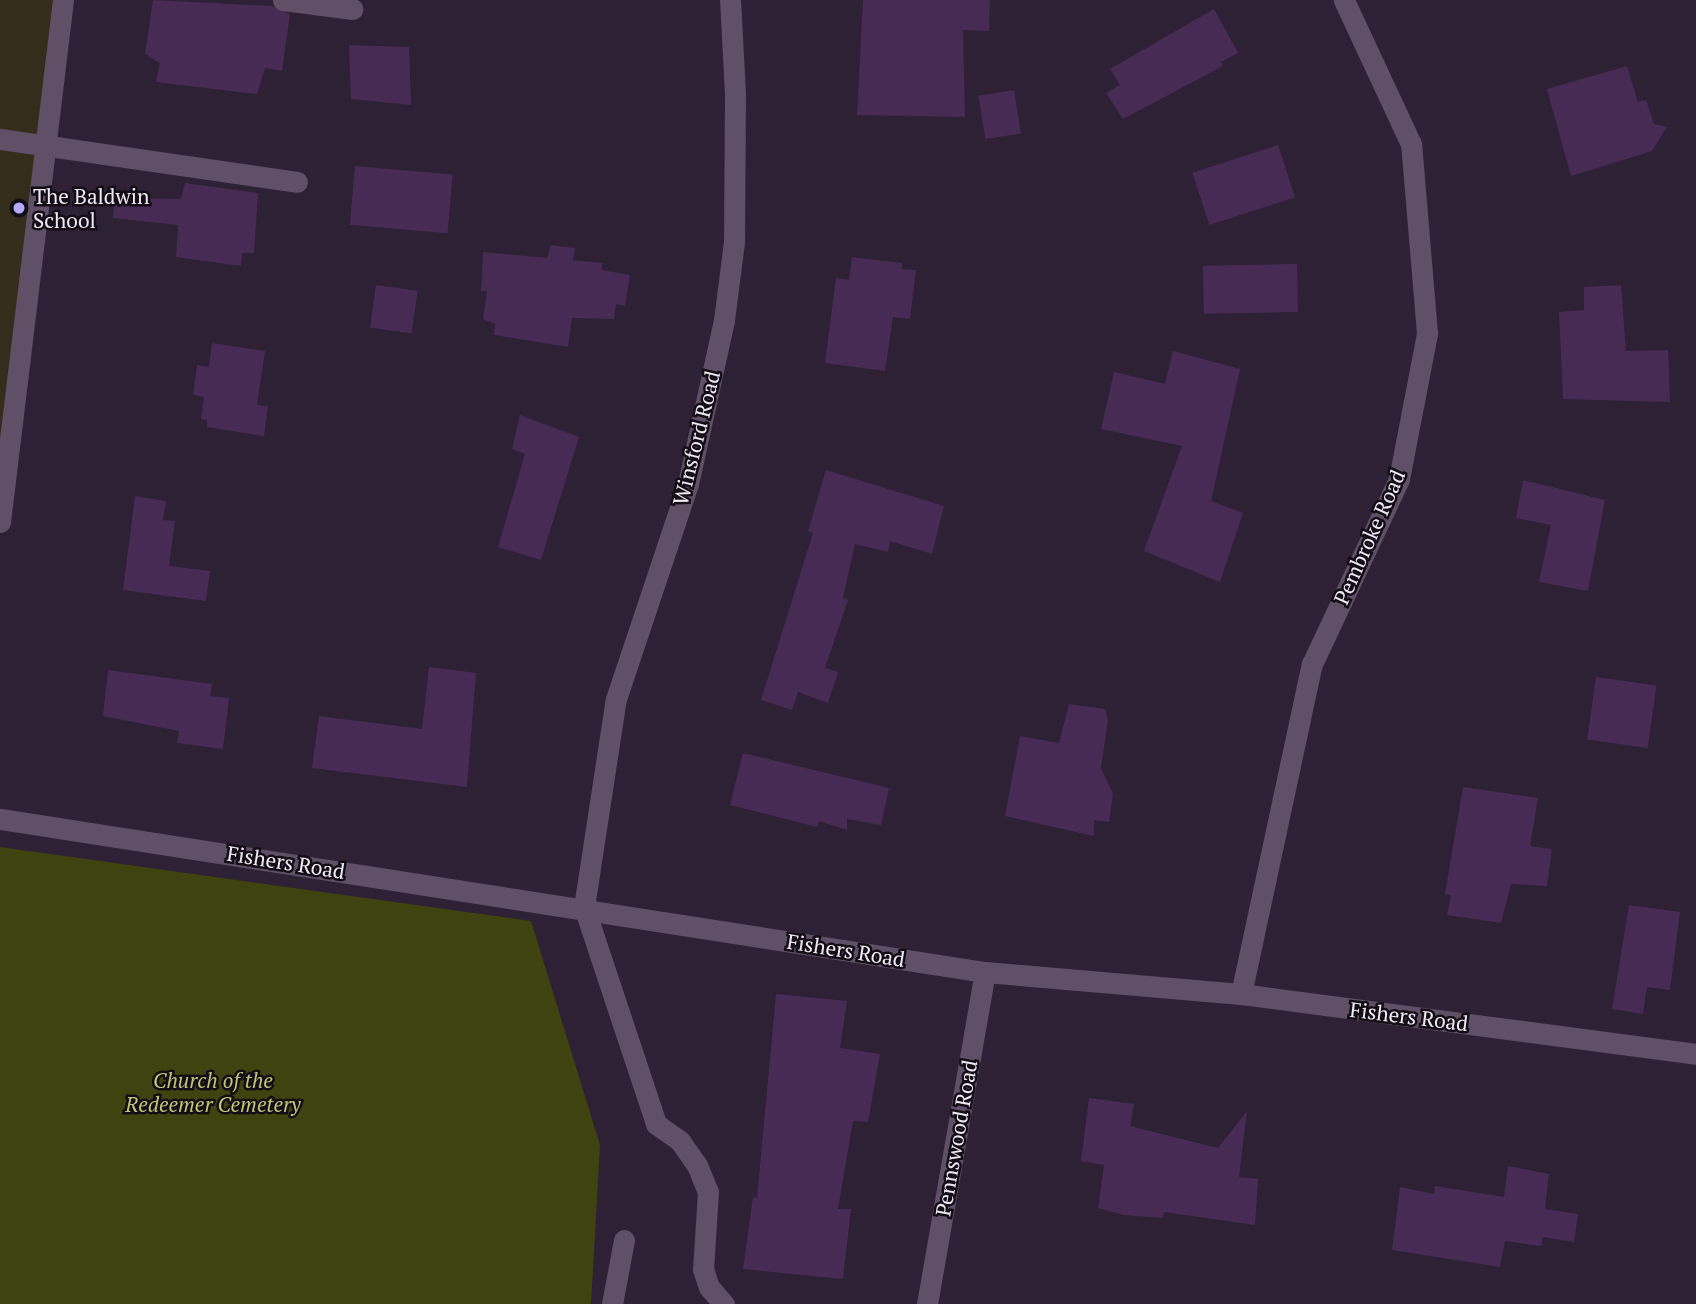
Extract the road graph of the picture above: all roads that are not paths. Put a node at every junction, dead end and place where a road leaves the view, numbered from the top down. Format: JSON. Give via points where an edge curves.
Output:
{"nodes":[{"id":1,"x":63,"y":0,"type":"edge"},
{"id":2,"x":283,"y":0,"type":"edge"},
{"id":3,"x":730,"y":0,"type":"edge"},
{"id":4,"x":1344,"y":0,"type":"edge"},
{"id":5,"x":352,"y":9,"type":"dead end"},
{"id":6,"x":0,"y":139,"type":"edge"},
{"id":7,"x":46,"y":145,"type":"junction"},
{"id":8,"x":297,"y":182,"type":"dead end"},
{"id":9,"x":0,"y":522,"type":"edge"},
{"id":10,"x":0,"y":819,"type":"edge"},
{"id":11,"x":584,"y":908,"type":"junction"},
{"id":12,"x":985,"y":972,"type":"junction"},
{"id":13,"x":1241,"y":994,"type":"junction"},
{"id":14,"x":1696,"y":1054,"type":"edge"},
{"id":15,"x":624,"y":1240,"type":"dead end"},
{"id":16,"x":612,"y":1304,"type":"edge"},
{"id":17,"x":724,"y":1304,"type":"edge"},
{"id":18,"x":927,"y":1304,"type":"edge"}],
"edges":[{"from":1,"to":7,"type":"street"},
{"from":2,"to":5,"type":"street"},
{"from":3,"to":11,"type":"street","name":"Winsford Road","via":[[734,242],[723,320],[688,484],[616,699]]},
{"from":4,"to":13,"type":"street","name":"Pembroke Road","via":[[1411,144],[1427,333],[1399,479],[1312,664]]},
{"from":6,"to":7,"type":"street"},
{"from":7,"to":8,"type":"street"},
{"from":7,"to":9,"type":"street"},
{"from":10,"to":11,"type":"street","name":"Fishers Road"},
{"from":11,"to":12,"type":"street","name":"Fishers Road"},
{"from":11,"to":17,"type":"street","via":[[656,1124],[680,1141],[708,1192],[703,1269],[709,1287]]},
{"from":12,"to":13,"type":"street","name":"Fishers Road"},
{"from":12,"to":18,"type":"street","name":"Pennswood Road"},
{"from":13,"to":14,"type":"street","name":"Fishers Road"},
{"from":15,"to":16,"type":"street"}]}
